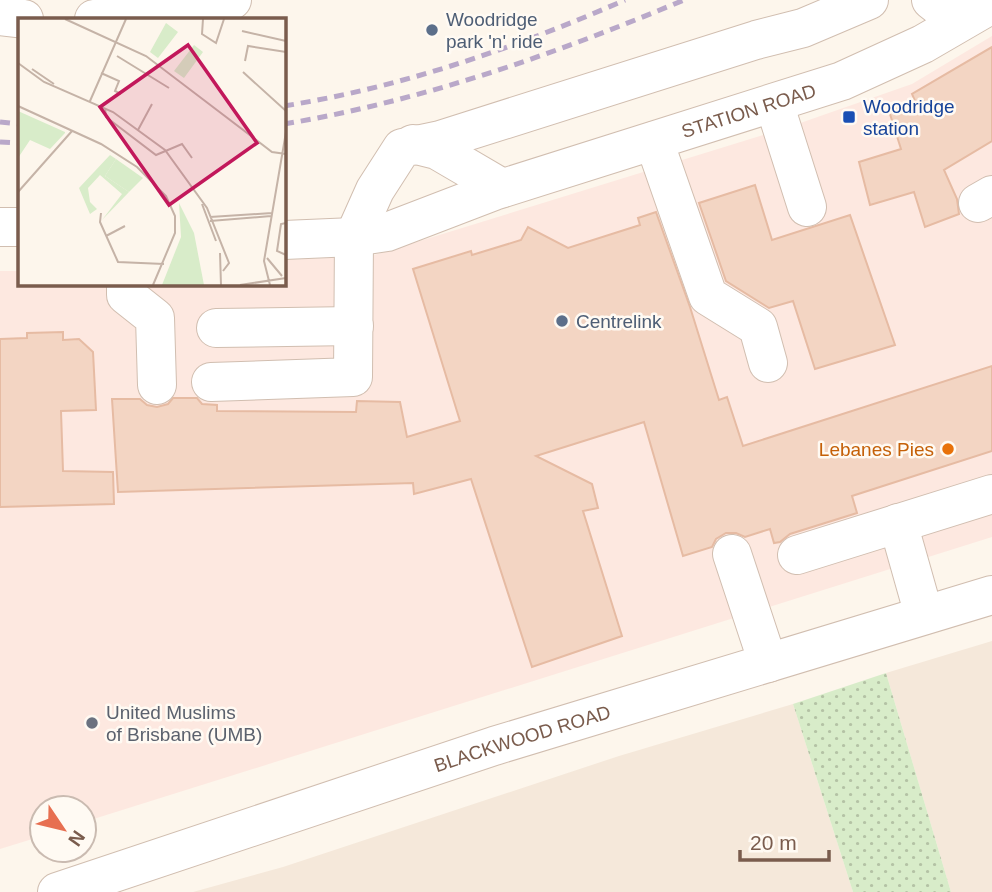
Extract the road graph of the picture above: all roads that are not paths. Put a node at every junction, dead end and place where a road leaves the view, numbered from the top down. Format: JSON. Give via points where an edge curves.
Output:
{"nodes":[{"id":1,"x":232,"y":0,"type":"edge"},
{"id":2,"x":869,"y":0,"type":"edge"},
{"id":3,"x":992,"y":4,"type":"edge"},
{"id":4,"x":945,"y":11,"type":"edge"},
{"id":5,"x":0,"y":16,"type":"edge"},
{"id":6,"x":18,"y":18,"type":"edge"},
{"id":7,"x":101,"y":18,"type":"edge"},
{"id":8,"x":774,"y":103,"type":"junction"},
{"id":9,"x":653,"y":141,"type":"junction"},
{"id":10,"x":413,"y":144,"type":"junction"},
{"id":11,"x":498,"y":189,"type":"junction"},
{"id":12,"x":807,"y":207,"type":"dead end"},
{"id":13,"x":285,"y":220,"type":"edge"},
{"id":14,"x":359,"y":225,"type":"junction"},
{"id":15,"x":0,"y":227,"type":"edge"},
{"id":16,"x":18,"y":227,"type":"edge"},
{"id":17,"x":285,"y":240,"type":"edge"},
{"id":18,"x":0,"y":248,"type":"edge"},
{"id":19,"x":18,"y":248,"type":"edge"},
{"id":20,"x":126,"y":285,"type":"edge"},
{"id":21,"x":354,"y":326,"type":"junction"},
{"id":22,"x":216,"y":328,"type":"dead end"},
{"id":23,"x":768,"y":363,"type":"dead end"},
{"id":24,"x":211,"y":382,"type":"dead end"},
{"id":25,"x":157,"y":385,"type":"dead end"},
{"id":26,"x":992,"y":494,"type":"edge"},
{"id":27,"x":898,"y":523,"type":"junction"},
{"id":28,"x":732,"y":554,"type":"dead end"},
{"id":29,"x":797,"y":555,"type":"dead end"},
{"id":30,"x":992,"y":594,"type":"edge"},
{"id":31,"x":923,"y":615,"type":"junction"},
{"id":32,"x":768,"y":663,"type":"junction"},
{"id":33,"x":57,"y":892,"type":"edge"}],
"edges":[{"from":1,"to":7,"type":"street"},
{"from":2,"to":10,"type":"street","via":[[803,29],[755,40],[440,140]]},
{"from":3,"to":4,"type":"street","name":"STATION ROAD"},
{"from":4,"to":8,"type":"street","name":"STATION ROAD","via":[[895,59]]},
{"from":5,"to":6,"type":"street"},
{"from":8,"to":9,"type":"street","name":"STATION ROAD"},
{"from":8,"to":12,"type":"street"},
{"from":9,"to":11,"type":"street","name":"STATION ROAD"},
{"from":9,"to":23,"type":"street","via":[[708,296],[758,327]]},
{"from":10,"to":11,"type":"street","via":[[437,150]]},
{"from":10,"to":14,"type":"street","via":[[397,152]]},
{"from":11,"to":14,"type":"street","name":"STATION ROAD","via":[[403,227]]},
{"from":13,"to":14,"type":"street","name":"STATION ROAD"},
{"from":14,"to":17,"type":"street","name":"STATION ROAD"},
{"from":14,"to":21,"type":"street"},
{"from":15,"to":16,"type":"street"},
{"from":18,"to":19,"type":"street"},
{"from":20,"to":25,"type":"street","via":[[126,295],[155,318]]},
{"from":21,"to":22,"type":"street"},
{"from":21,"to":24,"type":"street","via":[[353,377]]},
{"from":26,"to":27,"type":"street"},
{"from":27,"to":29,"type":"street"},
{"from":27,"to":31,"type":"street"},
{"from":28,"to":32,"type":"street"},
{"from":30,"to":31,"type":"street","name":"BLACKWOOD ROAD"},
{"from":31,"to":32,"type":"street","name":"BLACKWOOD ROAD"},
{"from":32,"to":33,"type":"street","name":"BLACKWOOD ROAD","via":[[494,746]]}]}
